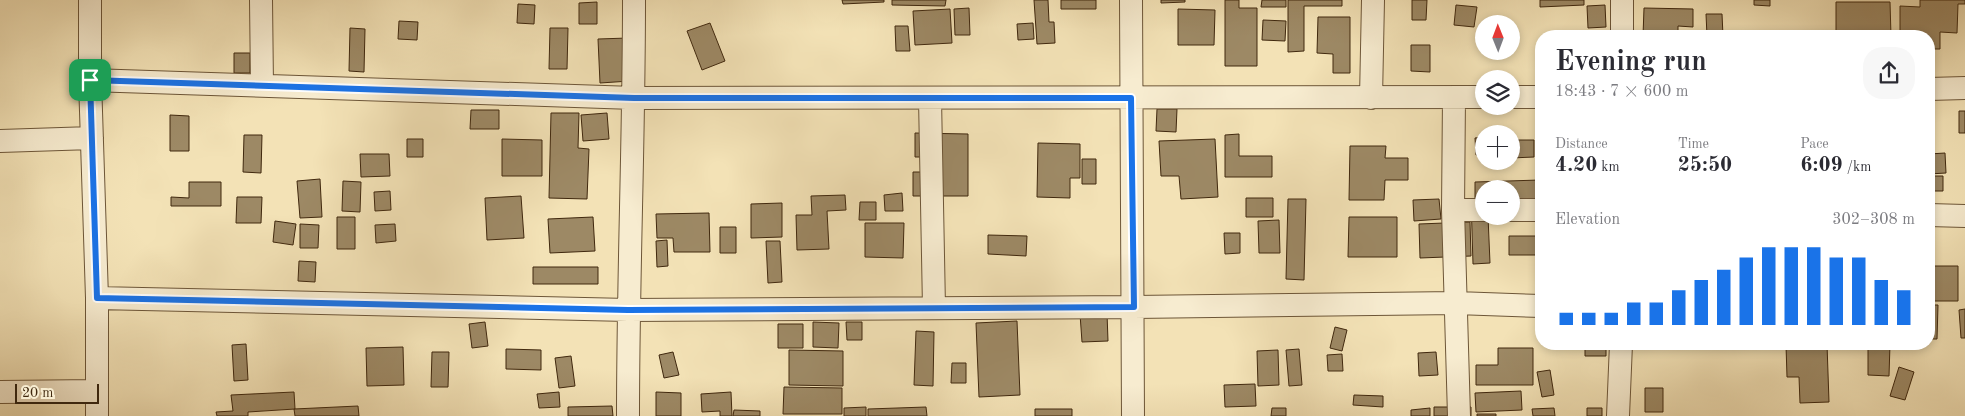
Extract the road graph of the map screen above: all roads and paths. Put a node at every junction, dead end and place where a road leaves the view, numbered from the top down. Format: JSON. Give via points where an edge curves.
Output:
{"nodes":[{"id":1,"x":90,"y":0,"type":"edge"},
{"id":2,"x":261,"y":0,"type":"edge"},
{"id":3,"x":634,"y":0,"type":"edge"},
{"id":4,"x":1131,"y":0,"type":"edge"},
{"id":5,"x":1373,"y":0,"type":"edge"},
{"id":6,"x":1622,"y":0,"type":"edge"},
{"id":7,"x":1622,"y":30,"type":"edge"},
{"id":8,"x":90,"y":80,"type":"junction"},
{"id":9,"x":262,"y":85,"type":"junction"},
{"id":10,"x":1965,"y":88,"type":"edge"},
{"id":11,"x":1935,"y":89,"type":"edge"},
{"id":12,"x":1454,"y":97,"type":"junction"},
{"id":13,"x":1475,"y":97,"type":"edge"},
{"id":14,"x":1520,"y":97,"type":"edge"},
{"id":15,"x":1535,"y":97,"type":"edge"},
{"id":16,"x":634,"y":98,"type":"junction"},
{"id":17,"x":930,"y":98,"type":"junction"},
{"id":18,"x":1131,"y":98,"type":"junction"},
{"id":19,"x":1371,"y":98,"type":"junction"},
{"id":20,"x":92,"y":138,"type":"junction"},
{"id":21,"x":0,"y":142,"type":"edge"},
{"id":22,"x":1453,"y":210,"type":"junction"},
{"id":23,"x":1475,"y":210,"type":"edge"},
{"id":24,"x":1520,"y":210,"type":"edge"},
{"id":25,"x":1535,"y":210,"type":"edge"},
{"id":26,"x":1935,"y":215,"type":"edge"},
{"id":27,"x":1965,"y":216,"type":"edge"},
{"id":28,"x":97,"y":298,"type":"junction"},
{"id":29,"x":1456,"y":303,"type":"junction"},
{"id":30,"x":1535,"y":306,"type":"edge"},
{"id":31,"x":1134,"y":307,"type":"junction"},
{"id":32,"x":934,"y":308,"type":"junction"},
{"id":33,"x":628,"y":310,"type":"junction"},
{"id":34,"x":1621,"y":350,"type":"edge"},
{"id":35,"x":0,"y":392,"type":"edge"},
{"id":36,"x":96,"y":392,"type":"junction"},
{"id":37,"x":97,"y":416,"type":"edge"},
{"id":38,"x":628,"y":416,"type":"edge"},
{"id":39,"x":1133,"y":416,"type":"edge"},
{"id":40,"x":1459,"y":416,"type":"edge"},
{"id":41,"x":1618,"y":416,"type":"edge"}],
"edges":[{"from":1,"to":8,"type":"street"},
{"from":2,"to":9,"type":"street"},
{"from":3,"to":16,"type":"street"},
{"from":4,"to":18,"type":"street"},
{"from":5,"to":19,"type":"street"},
{"from":6,"to":7,"type":"street"},
{"from":8,"to":9,"type":"street"},
{"from":8,"to":20,"type":"street"},
{"from":9,"to":16,"type":"street"},
{"from":10,"to":11,"type":"street"},
{"from":12,"to":13,"type":"street"},
{"from":12,"to":19,"type":"street"},
{"from":12,"to":22,"type":"street"},
{"from":14,"to":15,"type":"street"},
{"from":16,"to":17,"type":"street"},
{"from":16,"to":33,"type":"street"},
{"from":17,"to":18,"type":"street"},
{"from":17,"to":32,"type":"street"},
{"from":18,"to":19,"type":"street"},
{"from":18,"to":31,"type":"street"},
{"from":20,"to":21,"type":"street"},
{"from":20,"to":28,"type":"street"},
{"from":22,"to":23,"type":"street"},
{"from":22,"to":29,"type":"street"},
{"from":24,"to":25,"type":"street"},
{"from":26,"to":27,"type":"street"},
{"from":28,"to":33,"type":"street"},
{"from":28,"to":36,"type":"street"},
{"from":29,"to":30,"type":"street"},
{"from":29,"to":31,"type":"street"},
{"from":29,"to":40,"type":"street"},
{"from":31,"to":32,"type":"street"},
{"from":31,"to":39,"type":"street"},
{"from":32,"to":33,"type":"street"},
{"from":33,"to":38,"type":"street"},
{"from":34,"to":41,"type":"street"},
{"from":35,"to":36,"type":"street"},
{"from":36,"to":37,"type":"street"}]}
